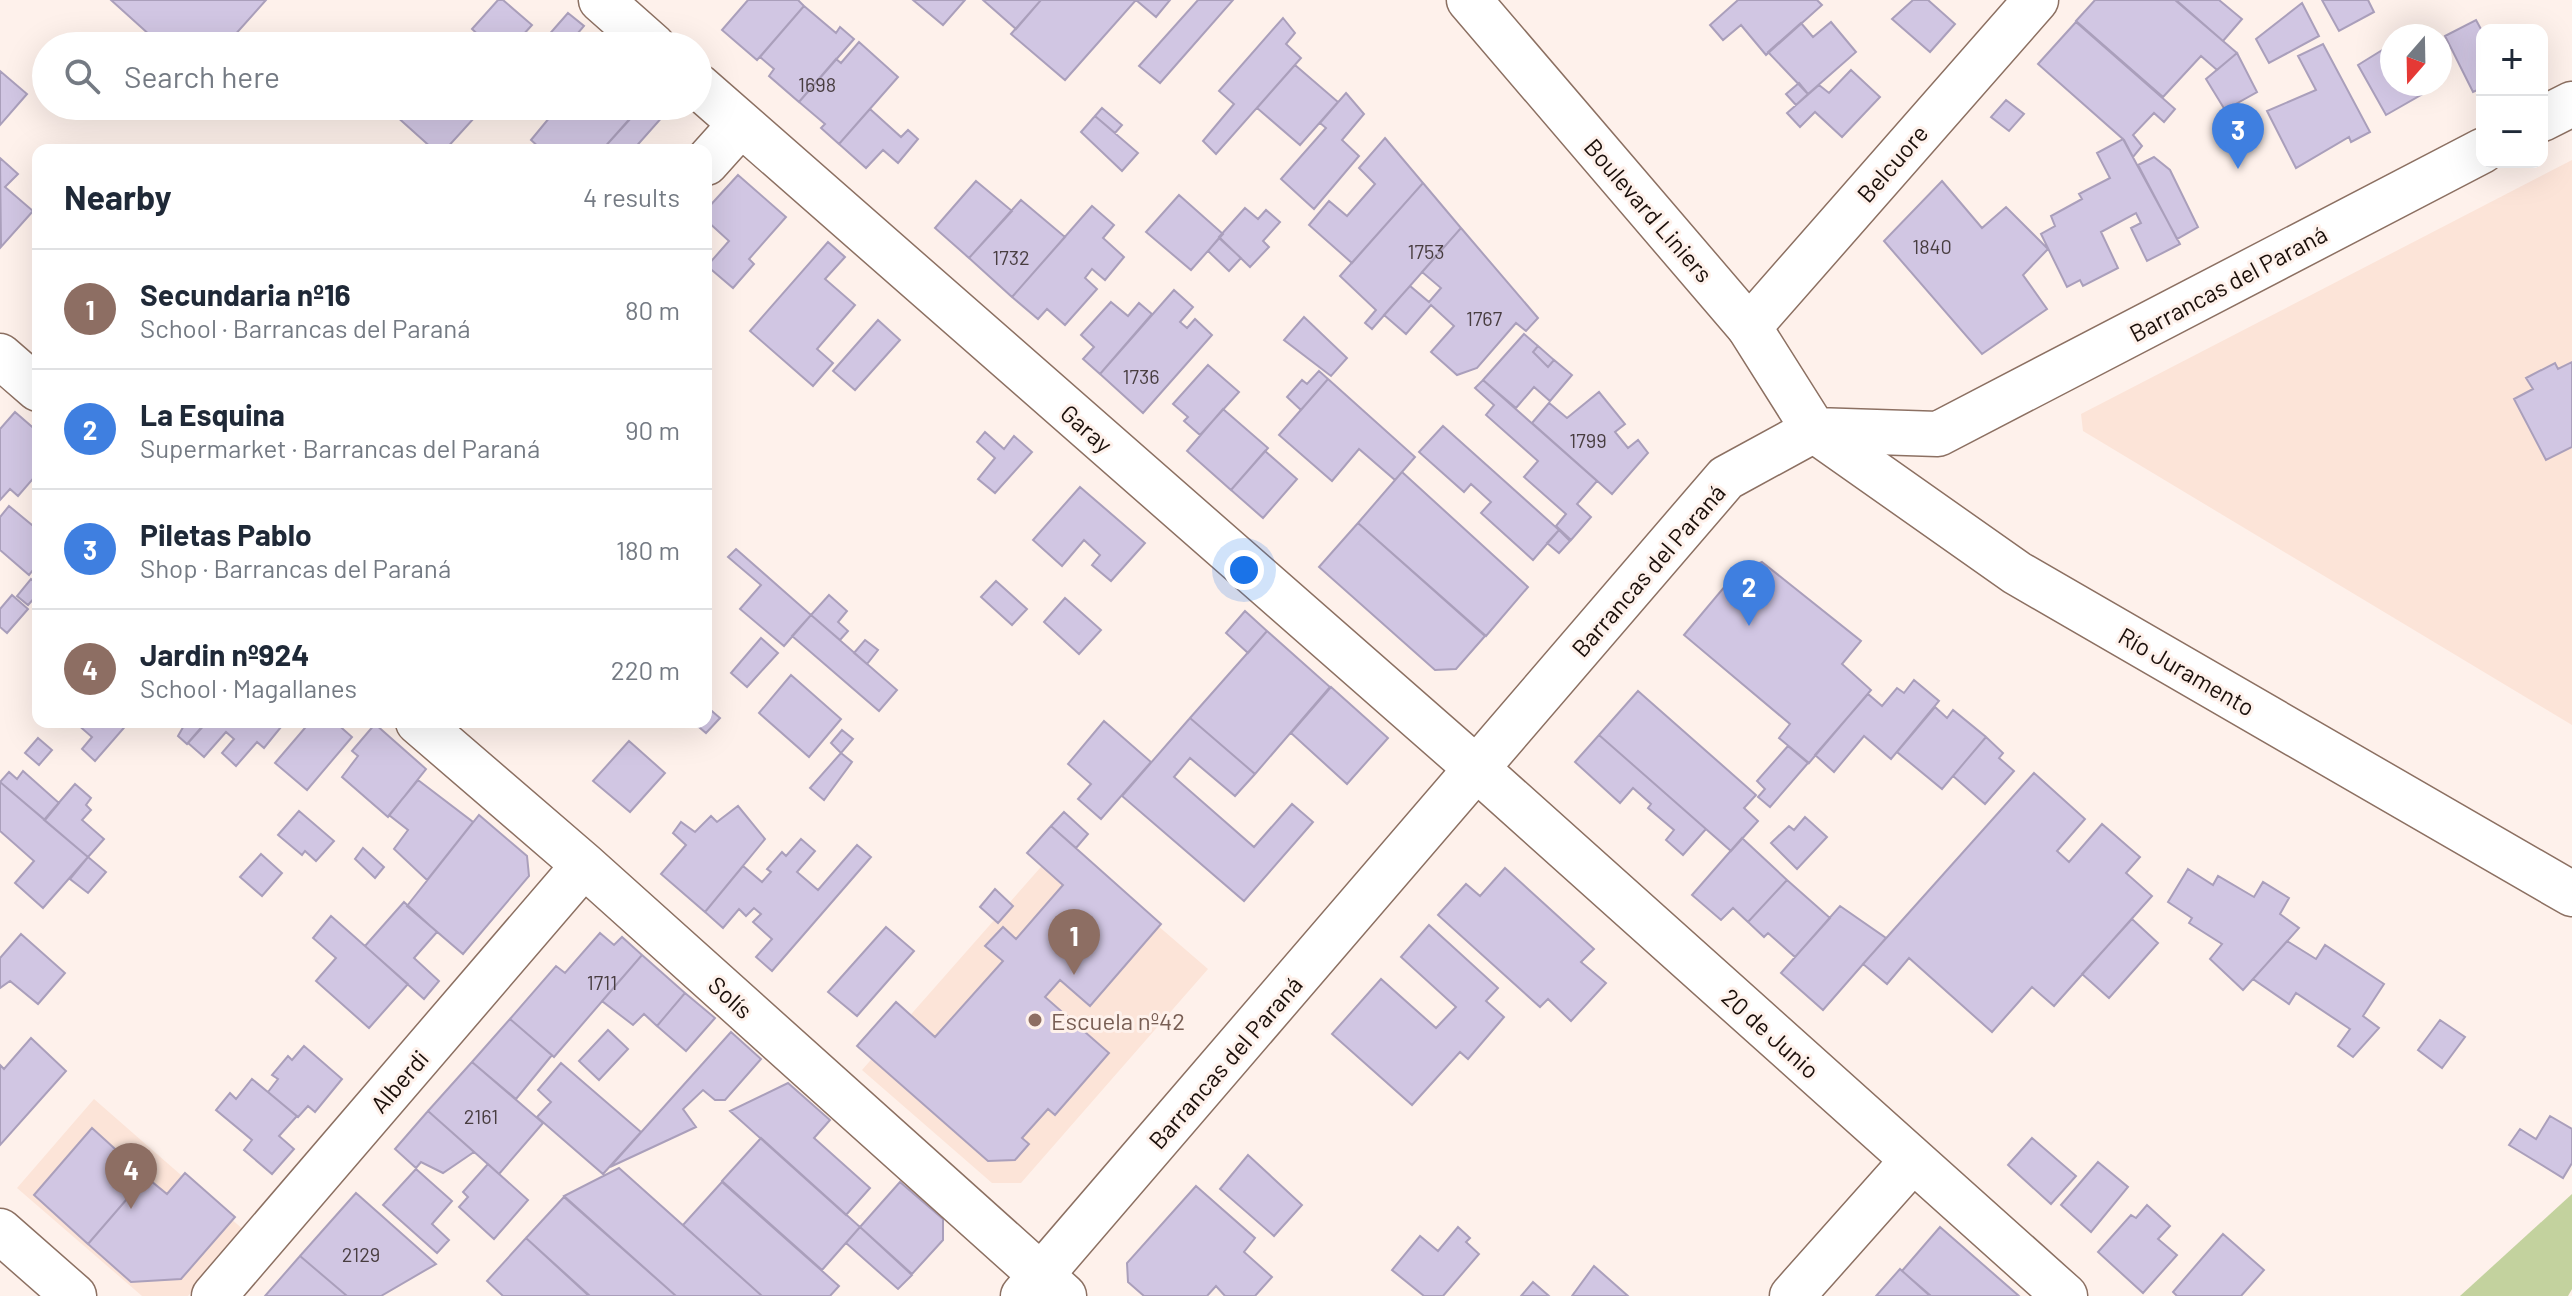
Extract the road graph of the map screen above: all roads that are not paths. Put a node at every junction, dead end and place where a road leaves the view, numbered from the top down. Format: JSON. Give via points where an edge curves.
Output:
{"nodes":[{"id":1,"x":601,"y":0,"type":"edge"},
{"id":2,"x":1469,"y":0,"type":"edge"},
{"id":3,"x":2036,"y":0,"type":"edge"},
{"id":4,"x":637,"y":32,"type":"edge"},
{"id":5,"x":712,"y":98,"type":"edge"},
{"id":6,"x":2572,"y":104,"type":"edge"},
{"id":7,"x":2548,"y":116,"type":"edge"},
{"id":8,"x":741,"y":124,"type":"junction"},
{"id":9,"x":2476,"y":154,"type":"edge"},
{"id":10,"x":712,"y":156,"type":"edge"},
{"id":11,"x":1749,"y":327,"type":"junction"},
{"id":12,"x":1814,"y":430,"type":"junction"},
{"id":13,"x":425,"y":728,"type":"edge"},
{"id":14,"x":1477,"y":769,"type":"junction"},
{"id":15,"x":584,"y":865,"type":"junction"},
{"id":16,"x":2572,"y":894,"type":"edge"},
{"id":17,"x":1913,"y":1160,"type":"junction"},
{"id":18,"x":0,"y":1231,"type":"edge"},
{"id":19,"x":1043,"y":1289,"type":"edge"},
{"id":20,"x":74,"y":1296,"type":"edge"},
{"id":21,"x":214,"y":1296,"type":"edge"},
{"id":22,"x":1792,"y":1296,"type":"edge"},
{"id":23,"x":2065,"y":1296,"type":"edge"}],
"edges":[{"from":1,"to":4,"type":"street"},
{"from":2,"to":11,"type":"street","name":"Boulevard Liniers"},
{"from":3,"to":11,"type":"street","name":"Belcuore"},
{"from":5,"to":8,"type":"street","name":"Garay"},
{"from":6,"to":7,"type":"street"},
{"from":8,"to":10,"type":"street"},
{"from":8,"to":14,"type":"street","name":"Garay"},
{"from":9,"to":12,"type":"street","name":"Barrancas del Paraná","via":[[1938,434]]},
{"from":11,"to":12,"type":"street","name":"Boulevard Liniers"},
{"from":12,"to":14,"type":"street","name":"Barrancas del Paraná","via":[[1726,478]]},
{"from":12,"to":16,"type":"street","name":"Río Juramento","via":[[2017,573]]},
{"from":13,"to":15,"type":"street","name":"Solís"},
{"from":14,"to":17,"type":"street","name":"20 de Junio"},
{"from":14,"to":19,"type":"street","name":"Barrancas del Paraná"},
{"from":15,"to":19,"type":"street","name":"Solís"},
{"from":15,"to":21,"type":"street","name":"Alberdi"},
{"from":17,"to":22,"type":"street"},
{"from":17,"to":23,"type":"street","name":"20 de Junio"},
{"from":18,"to":20,"type":"street"}]}
